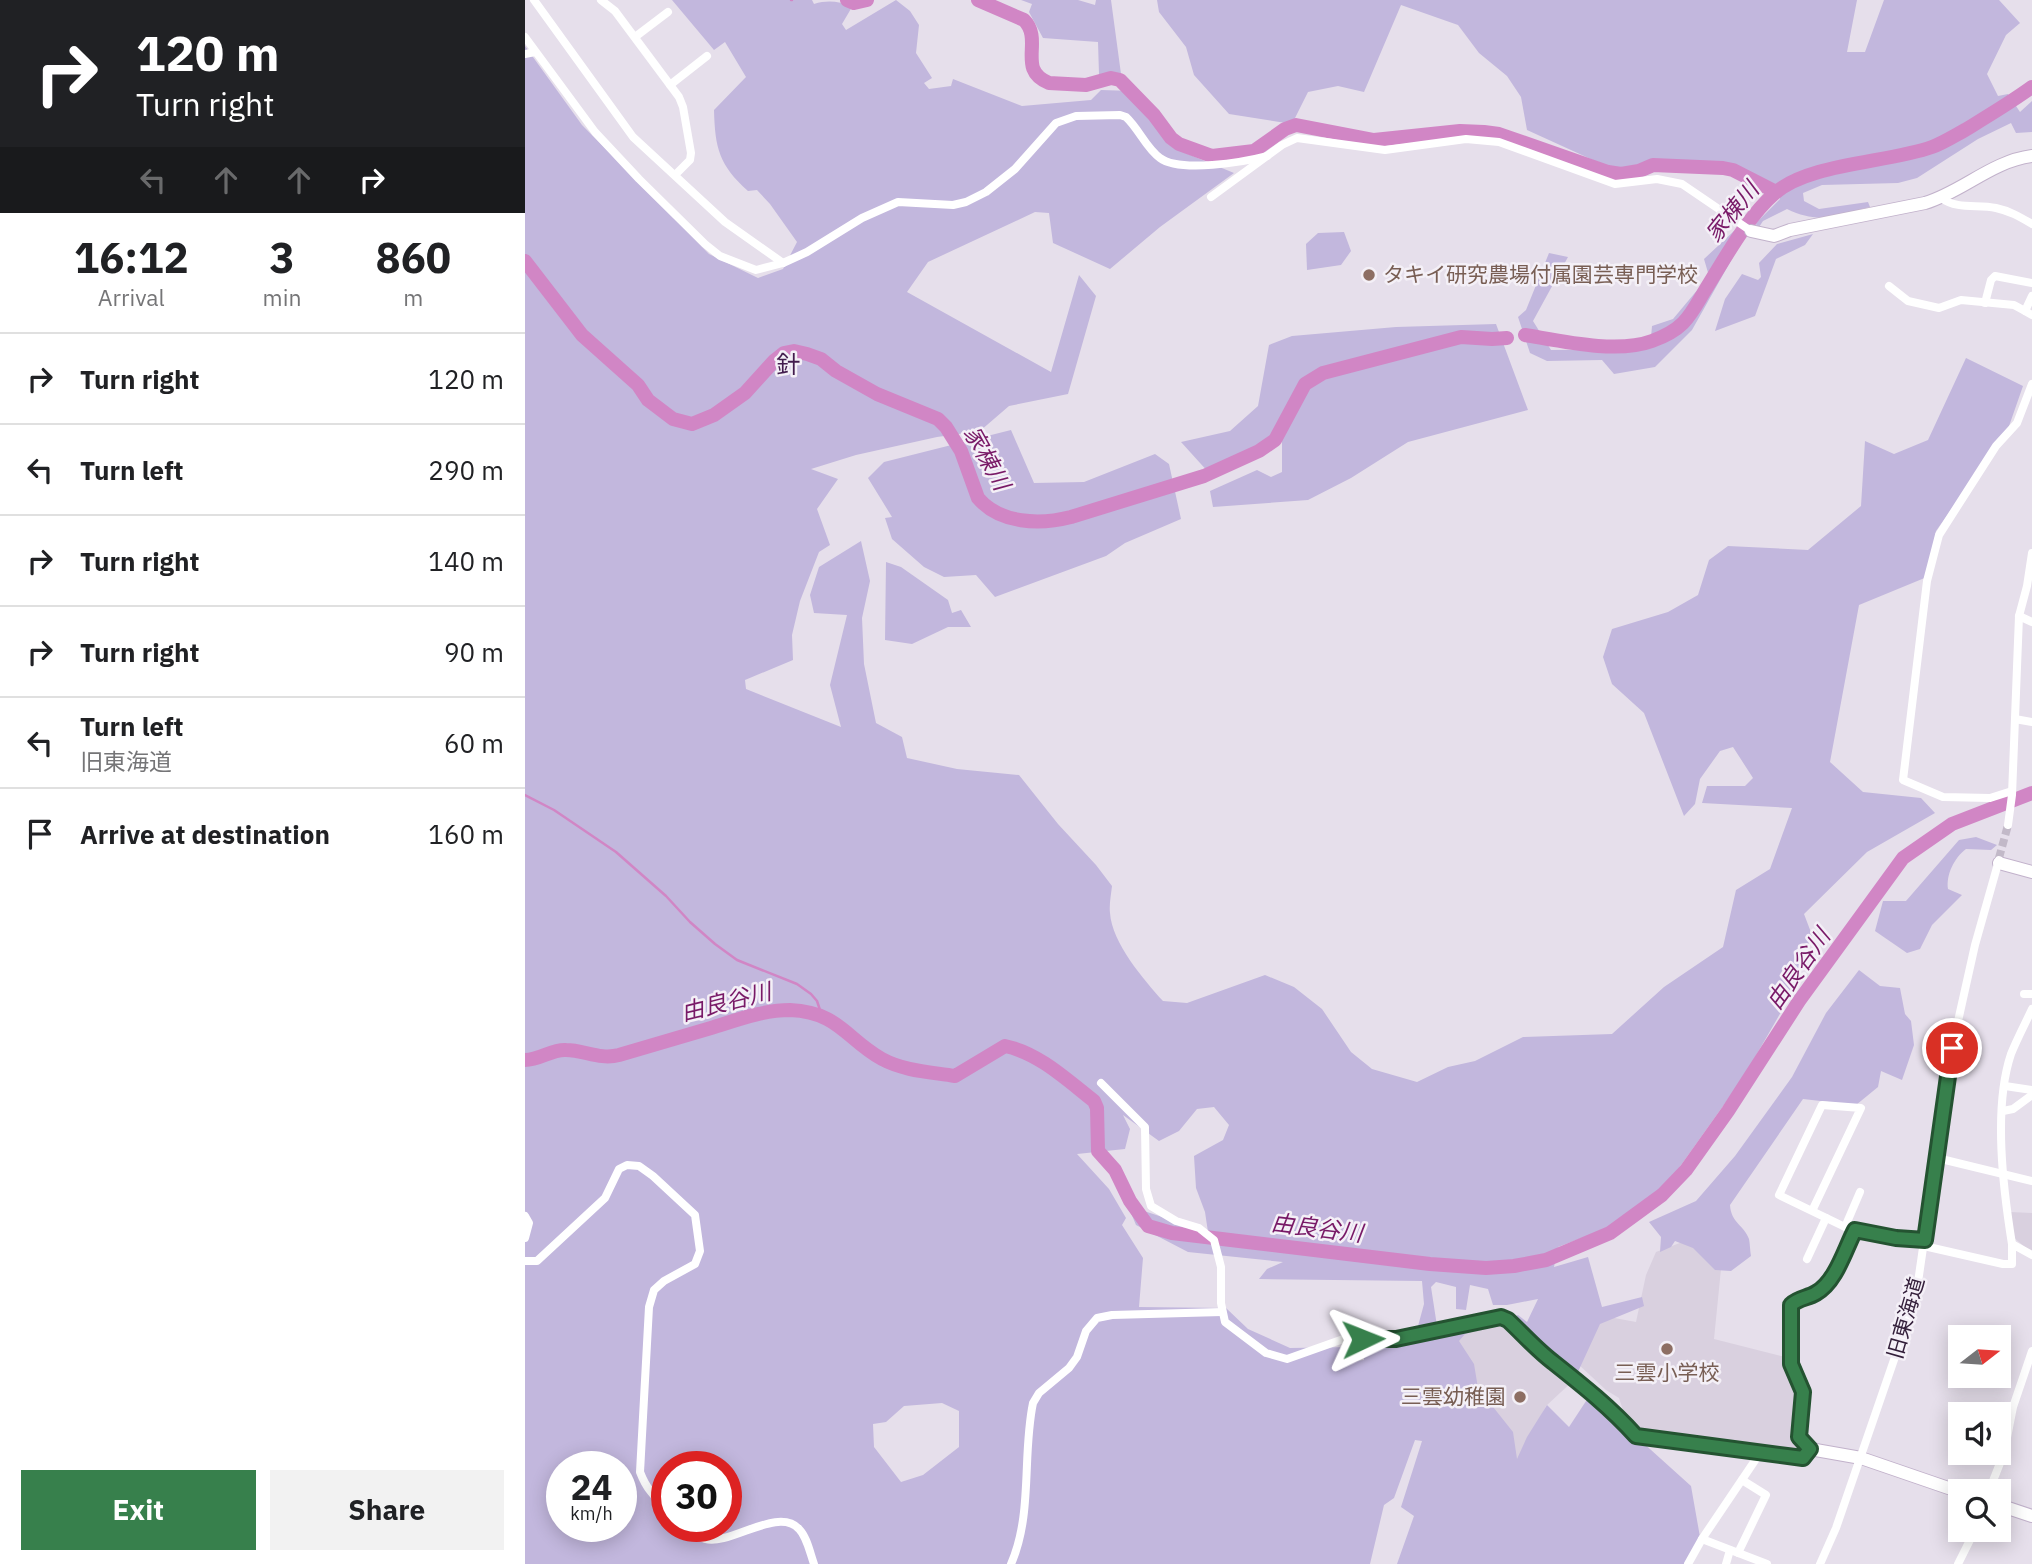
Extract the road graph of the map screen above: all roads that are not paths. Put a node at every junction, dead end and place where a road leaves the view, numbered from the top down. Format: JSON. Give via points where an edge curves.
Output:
{"nodes":[{"id":1,"x":534,"y":0,"type":"edge"},
{"id":2,"x":601,"y":0,"type":"edge"},
{"id":3,"x":668,"y":12,"type":"dead end"},
{"id":4,"x":525,"y":37,"type":"edge"},
{"id":5,"x":635,"y":37,"type":"junction"},
{"id":6,"x":535,"y":52,"type":"junction"},
{"id":7,"x":525,"y":54,"type":"edge"},
{"id":8,"x":707,"y":56,"type":"dead end"},
{"id":9,"x":670,"y":85,"type":"junction"},
{"id":10,"x":1267,"y":156,"type":"junction"},
{"id":11,"x":2032,"y":156,"type":"edge"},
{"id":12,"x":675,"y":176,"type":"junction"},
{"id":13,"x":1211,"y":197,"type":"dead end"},
{"id":14,"x":1941,"y":198,"type":"junction"},
{"id":15,"x":2032,"y":224,"type":"edge"},
{"id":16,"x":1747,"y":228,"type":"joint"},
{"id":17,"x":783,"y":263,"type":"junction"},
{"id":18,"x":2032,"y":283,"type":"edge"},
{"id":19,"x":1889,"y":286,"type":"dead end"},
{"id":20,"x":2032,"y":296,"type":"edge"},
{"id":21,"x":1985,"y":303,"type":"junction"},
{"id":22,"x":2028,"y":313,"type":"edge"},
{"id":23,"x":2032,"y":384,"type":"edge"},
{"id":24,"x":2032,"y":553,"type":"edge"},
{"id":25,"x":2019,"y":616,"type":"junction"},
{"id":26,"x":2032,"y":622,"type":"edge"},
{"id":27,"x":2015,"y":719,"type":"junction"},
{"id":28,"x":2032,"y":722,"type":"edge"},
{"id":29,"x":2012,"y":793,"type":"junction"},
{"id":30,"x":2008,"y":825,"type":"tunnel mouth"},
{"id":31,"x":1999,"y":860,"type":"joint"},
{"id":32,"x":2032,"y":872,"type":"edge"},
{"id":33,"x":2032,"y":1009,"type":"edge"},
{"id":34,"x":1101,"y":1083,"type":"dead end"},
{"id":35,"x":2005,"y":1086,"type":"junction"},
{"id":36,"x":2032,"y":1092,"type":"edge"},
{"id":37,"x":2003,"y":1111,"type":"junction"},
{"id":38,"x":1937,"y":1158,"type":"junction"},
{"id":39,"x":2003,"y":1175,"type":"junction"},
{"id":40,"x":2032,"y":1181,"type":"edge"},
{"id":41,"x":1860,"y":1192,"type":"dead end"},
{"id":42,"x":1812,"y":1211,"type":"junction"},
{"id":43,"x":525,"y":1216,"type":"edge"},
{"id":44,"x":1826,"y":1218,"type":"junction"},
{"id":45,"x":1845,"y":1227,"type":"junction"},
{"id":46,"x":1855,"y":1230,"type":"junction"},
{"id":47,"x":525,"y":1238,"type":"edge"},
{"id":48,"x":1925,"y":1243,"type":"junction"},
{"id":49,"x":2012,"y":1244,"type":"junction"},
{"id":50,"x":2032,"y":1255,"type":"edge"},
{"id":51,"x":1807,"y":1259,"type":"dead end"},
{"id":52,"x":525,"y":1261,"type":"edge"},
{"id":53,"x":1222,"y":1312,"type":"junction"},
{"id":54,"x":2032,"y":1351,"type":"edge"},
{"id":55,"x":1799,"y":1437,"type":"joint"},
{"id":56,"x":1810,"y":1449,"type":"junction"},
{"id":57,"x":1760,"y":1452,"type":"junction"},
{"id":58,"x":1861,"y":1458,"type":"junction"},
{"id":59,"x":1994,"y":1479,"type":"edge"},
{"id":60,"x":1742,"y":1480,"type":"junction"},
{"id":61,"x":1948,"y":1488,"type":"edge"},
{"id":62,"x":651,"y":1493,"type":"edge"},
{"id":63,"x":2011,"y":1509,"type":"edge"},
{"id":64,"x":2032,"y":1516,"type":"edge"},
{"id":65,"x":742,"y":1531,"type":"edge"},
{"id":66,"x":1702,"y":1539,"type":"junction"},
{"id":67,"x":1969,"y":1542,"type":"edge"},
{"id":68,"x":1734,"y":1551,"type":"junction"},
{"id":69,"x":814,"y":1564,"type":"edge"},
{"id":70,"x":1011,"y":1564,"type":"edge"},
{"id":71,"x":1688,"y":1564,"type":"edge"},
{"id":72,"x":1725,"y":1564,"type":"edge"},
{"id":73,"x":1767,"y":1564,"type":"edge"},
{"id":74,"x":1820,"y":1564,"type":"edge"},
{"id":75,"x":1958,"y":1564,"type":"edge"}],
"edges":[{"from":1,"to":12,"type":"street","via":[[633,137]]},
{"from":2,"to":5,"type":"street"},
{"from":3,"to":5,"type":"street"},
{"from":4,"to":6,"type":"street"},
{"from":5,"to":9,"type":"street"},
{"from":6,"to":7,"type":"street"},
{"from":6,"to":17,"type":"street","via":[[595,132],[705,244],[756,270]]},
{"from":8,"to":9,"type":"street"},
{"from":9,"to":12,"type":"street","via":[[683,107],[691,153]]},
{"from":10,"to":13,"type":"street"},
{"from":10,"to":16,"type":"street","via":[[1297,138],[1385,150],[1481,139],[1615,184],[1657,179],[1682,184]]},
{"from":10,"to":17,"type":"street","via":[[1170,164],[1126,117],[1076,116],[1056,123],[1015,169],[986,192],[953,205],[898,202]]},
{"from":11,"to":14,"type":"street","via":[[1997,168]]},
{"from":12,"to":17,"type":"street","via":[[725,222]]},
{"from":14,"to":15,"type":"street","via":[[1950,204],[1996,208]]},
{"from":14,"to":16,"type":"street","via":[[1774,236]]},
{"from":18,"to":21,"type":"street","via":[[1995,276]]},
{"from":19,"to":21,"type":"street","via":[[1907,301],[1939,308],[1961,300]]},
{"from":20,"to":22,"type":"street"},
{"from":21,"to":22,"type":"street","via":[[2014,305]]},
{"from":23,"to":29,"type":"street","via":[[2017,423],[1996,446],[1939,535],[1927,581],[1903,780],[1943,797]]},
{"from":24,"to":25,"type":"street"},
{"from":25,"to":26,"type":"street"},
{"from":25,"to":27,"type":"street"},
{"from":27,"to":28,"type":"street"},
{"from":27,"to":29,"type":"street"},
{"from":29,"to":30,"type":"street"},
{"from":31,"to":32,"type":"street"},
{"from":31,"to":38,"type":"street","name":"旧東海道","via":[[1952,1048]]},
{"from":33,"to":35,"type":"street","via":[[2011,1054]]},
{"from":34,"to":53,"type":"street","via":[[1145,1127],[1146,1189],[1151,1206],[1176,1221],[1199,1227],[1214,1240],[1221,1268]]},
{"from":35,"to":36,"type":"street"},
{"from":35,"to":37,"type":"street"},
{"from":36,"to":37,"type":"street","via":[[2013,1109]]},
{"from":37,"to":39,"type":"street"},
{"from":38,"to":39,"type":"street"},
{"from":38,"to":48,"type":"street","name":"旧東海道"},
{"from":39,"to":40,"type":"street"},
{"from":39,"to":49,"type":"street"},
{"from":41,"to":45,"type":"street"},
{"from":42,"to":42,"type":"street","via":[[1779,1195],[1822,1105],[1861,1108]]},
{"from":42,"to":44,"type":"street"},
{"from":43,"to":47,"type":"street","via":[[529,1223]]},
{"from":44,"to":45,"type":"street"},
{"from":44,"to":51,"type":"street"},
{"from":45,"to":46,"type":"street"},
{"from":46,"to":48,"type":"street"},
{"from":46,"to":55,"type":"street","via":[[1827,1284],[1791,1305],[1791,1364],[1803,1392]]},
{"from":48,"to":49,"type":"street","via":[[1986,1262],[2012,1264]]},
{"from":48,"to":58,"type":"street","name":"旧東海道","via":[[1916,1296]]},
{"from":49,"to":50,"type":"street"},
{"from":52,"to":62,"type":"street","via":[[537,1261],[605,1198],[619,1169],[627,1165],[639,1166],[653,1176],[695,1215],[700,1251],[695,1264],[654,1290],[649,1307],[640,1472]]},
{"from":53,"to":57,"type":"street","via":[[1225,1322],[1248,1341],[1287,1359],[1349,1337],[1396,1339],[1501,1317],[1613,1411],[1636,1436]]},
{"from":53,"to":70,"type":"street","via":[[1112,1315],[1097,1318],[1086,1331],[1069,1368],[1033,1403],[1024,1508]]},
{"from":54,"to":59,"type":"street"},
{"from":55,"to":56,"type":"street"},
{"from":56,"to":57,"type":"street","via":[[1803,1458]]},
{"from":56,"to":58,"type":"street"},
{"from":57,"to":60,"type":"street"},
{"from":58,"to":61,"type":"street"},
{"from":58,"to":74,"type":"street","name":"旧東海道"},
{"from":60,"to":66,"type":"street"},
{"from":60,"to":68,"type":"street","via":[[1766,1495]]},
{"from":63,"to":64,"type":"street"},
{"from":65,"to":69,"type":"street","via":[[790,1522],[804,1536]]},
{"from":66,"to":68,"type":"street"},
{"from":66,"to":71,"type":"street"},
{"from":67,"to":75,"type":"street"},
{"from":68,"to":72,"type":"street"},
{"from":68,"to":73,"type":"street"}]}
